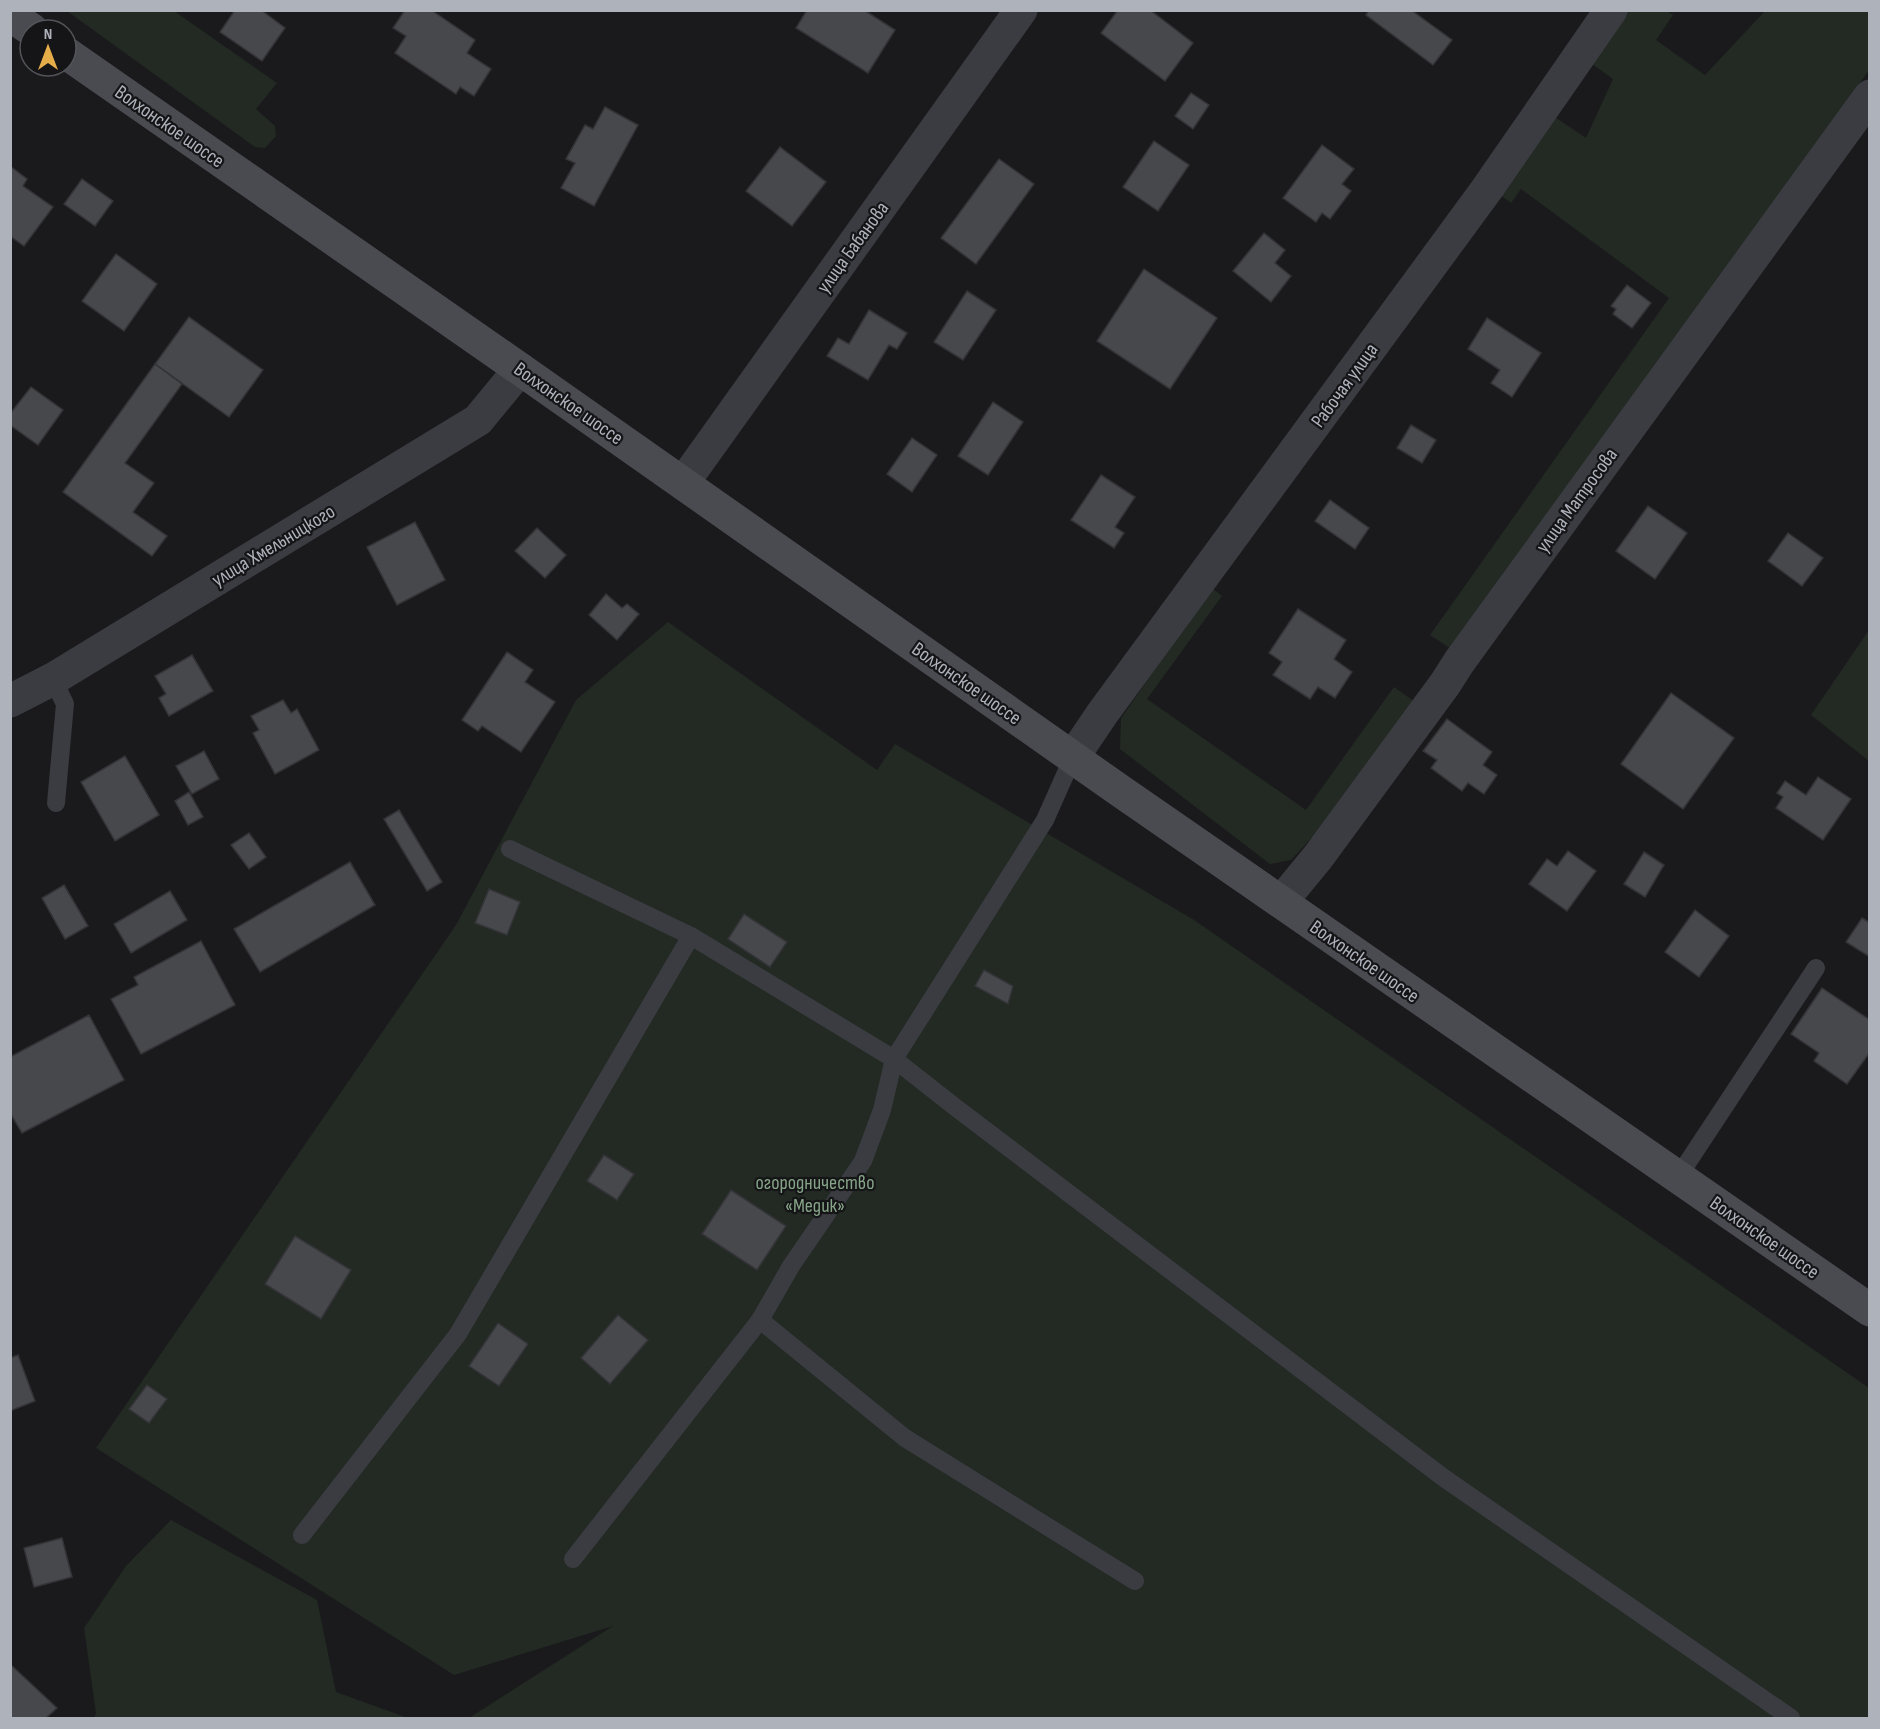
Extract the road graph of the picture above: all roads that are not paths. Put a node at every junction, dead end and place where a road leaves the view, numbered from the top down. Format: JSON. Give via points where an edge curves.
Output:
{"nodes":[{"id":1,"x":1611,"y":10,"type":"edge"},
{"id":2,"x":1020,"y":11,"type":"edge"},
{"id":3,"x":78,"y":61,"type":"edge"},
{"id":4,"x":1869,"y":96,"type":"edge"},
{"id":5,"x":520,"y":369,"type":"junction"},
{"id":6,"x":683,"y":483,"type":"junction"},
{"id":7,"x":53,"y":679,"type":"junction"},
{"id":8,"x":10,"y":701,"type":"edge"},
{"id":9,"x":1073,"y":757,"type":"junction"},
{"id":10,"x":56,"y":803,"type":"dead end"},
{"id":11,"x":510,"y":849,"type":"dead end"},
{"id":12,"x":1281,"y":902,"type":"junction"},
{"id":13,"x":691,"y":936,"type":"junction"},
{"id":14,"x":1816,"y":968,"type":"dead end"},
{"id":15,"x":894,"y":1059,"type":"junction"},
{"id":16,"x":1678,"y":1178,"type":"junction"},
{"id":17,"x":1869,"y":1310,"type":"edge"},
{"id":18,"x":760,"y":1320,"type":"junction"},
{"id":19,"x":302,"y":1535,"type":"dead end"},
{"id":20,"x":573,"y":1559,"type":"dead end"},
{"id":21,"x":1134,"y":1581,"type":"dead end"},
{"id":22,"x":1791,"y":1719,"type":"edge"}],
"edges":[{"from":1,"to":9,"type":"street","name":"Рабочая улица","via":[[1487,189]]},
{"from":2,"to":6,"type":"street","name":"улица Бабанова"},
{"from":3,"to":5,"type":"main road","name":"Волхонское шоссе"},
{"from":4,"to":12,"type":"street","name":"улица Матросова","via":[[1445,684]]},
{"from":5,"to":6,"type":"main road","name":"Волхонское шоссе"},
{"from":5,"to":7,"type":"street","name":"улица Хмельницкого","via":[[478,420]]},
{"from":6,"to":9,"type":"main road","name":"Волхонское шоссе"},
{"from":7,"to":8,"type":"street","name":"улица Хмельницкого"},
{"from":7,"to":10,"type":"lane","via":[[65,704]]},
{"from":9,"to":12,"type":"main road","name":"Волхонское шоссе"},
{"from":9,"to":15,"type":"lane","via":[[1045,820]]},
{"from":11,"to":13,"type":"lane"},
{"from":12,"to":16,"type":"main road","name":"Волхонское шоссе"},
{"from":13,"to":15,"type":"lane"},
{"from":13,"to":19,"type":"lane","via":[[458,1334]]},
{"from":14,"to":16,"type":"lane"},
{"from":15,"to":18,"type":"lane","via":[[882,1110],[863,1161],[791,1266]]},
{"from":15,"to":22,"type":"lane","via":[[1444,1478]]},
{"from":16,"to":17,"type":"main road","name":"Волхонское шоссе"},
{"from":18,"to":20,"type":"lane"},
{"from":18,"to":21,"type":"lane","via":[[905,1438]]}]}
